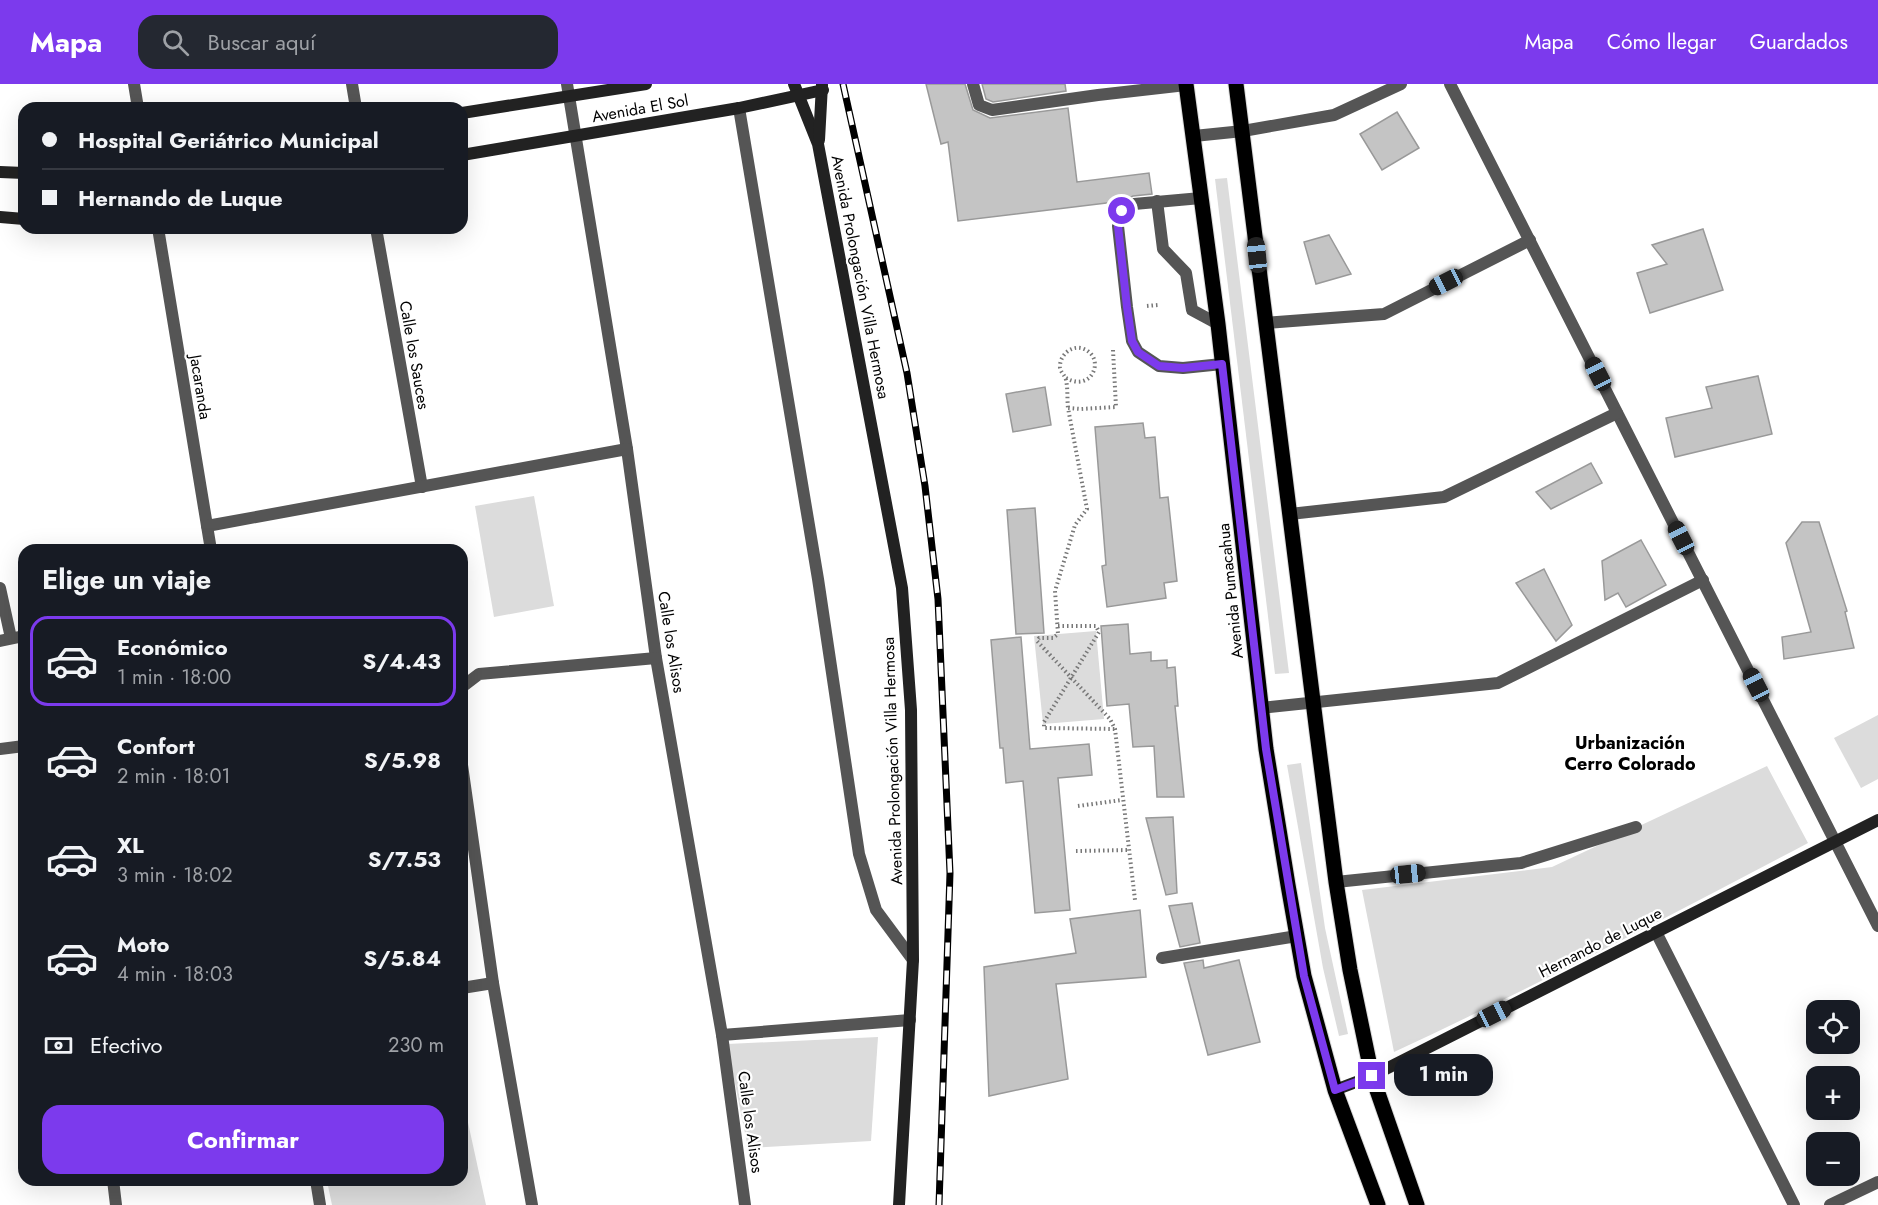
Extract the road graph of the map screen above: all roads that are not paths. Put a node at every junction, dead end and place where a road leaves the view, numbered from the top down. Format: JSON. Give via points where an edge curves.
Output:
{"nodes":[{"id":1,"x":134,"y":84,"type":"edge"},
{"id":2,"x":352,"y":84,"type":"edge"},
{"id":3,"x":567,"y":84,"type":"edge"},
{"id":4,"x":646,"y":84,"type":"edge"},
{"id":5,"x":973,"y":84,"type":"edge"},
{"id":6,"x":1186,"y":84,"type":"edge"},
{"id":7,"x":1236,"y":84,"type":"edge"},
{"id":8,"x":1401,"y":84,"type":"edge"},
{"id":9,"x":1450,"y":84,"type":"edge"},
{"id":10,"x":1146,"y":86,"type":"edge"},
{"id":11,"x":822,"y":87,"type":"edge"},
{"id":12,"x":1098,"y":89,"type":"edge"},
{"id":13,"x":796,"y":90,"type":"edge"},
{"id":14,"x":569,"y":97,"type":"junction"},
{"id":15,"x":137,"y":102,"type":"edge"},
{"id":16,"x":355,"y":102,"type":"edge"},
{"id":17,"x":739,"y":108,"type":"junction"},
{"id":18,"x":468,"y":112,"type":"edge"},
{"id":19,"x":1243,"y":131,"type":"junction"},
{"id":20,"x":576,"y":136,"type":"junction"},
{"id":21,"x":1194,"y":136,"type":"junction"},
{"id":22,"x":818,"y":144,"type":"junction"},
{"id":23,"x":468,"y":154,"type":"edge"},
{"id":24,"x":0,"y":172,"type":"edge"},
{"id":25,"x":18,"y":173,"type":"edge"},
{"id":26,"x":1201,"y":198,"type":"junction"},
{"id":27,"x":1157,"y":201,"type":"junction"},
{"id":28,"x":0,"y":217,"type":"edge"},
{"id":29,"x":18,"y":218,"type":"edge"},
{"id":30,"x":159,"y":234,"type":"edge"},
{"id":31,"x":377,"y":234,"type":"edge"},
{"id":32,"x":1530,"y":240,"type":"junction"},
{"id":33,"x":1264,"y":323,"type":"junction"},
{"id":34,"x":1218,"y":324,"type":"junction"},
{"id":35,"x":1222,"y":364,"type":"junction"},
{"id":36,"x":1617,"y":413,"type":"junction"},
{"id":37,"x":627,"y":449,"type":"junction"},
{"id":38,"x":422,"y":487,"type":"junction"},
{"id":39,"x":1290,"y":514,"type":"junction"},
{"id":40,"x":207,"y":526,"type":"junction"},
{"id":41,"x":210,"y":544,"type":"edge"},
{"id":42,"x":1703,"y":580,"type":"junction"},
{"id":43,"x":0,"y":588,"type":"edge"},
{"id":44,"x":5,"y":639,"type":"edge"},
{"id":45,"x":656,"y":658,"type":"junction"},
{"id":46,"x":468,"y":682,"type":"edge"},
{"id":47,"x":1313,"y":703,"type":"junction"},
{"id":48,"x":1261,"y":708,"type":"junction"},
{"id":49,"x":18,"y":747,"type":"edge"},
{"id":50,"x":0,"y":749,"type":"edge"},
{"id":51,"x":468,"y":807,"type":"edge"},
{"id":52,"x":1878,"y":820,"type":"edge"},
{"id":53,"x":1636,"y":827,"type":"dead end"},
{"id":54,"x":1835,"y":841,"type":"junction"},
{"id":55,"x":1336,"y":882,"type":"junction"},
{"id":56,"x":1878,"y":926,"type":"edge"},
{"id":57,"x":1656,"y":932,"type":"junction"},
{"id":58,"x":1297,"y":936,"type":"junction"},
{"id":59,"x":1162,"y":958,"type":"dead end"},
{"id":60,"x":913,"y":960,"type":"junction"},
{"id":61,"x":493,"y":983,"type":"junction"},
{"id":62,"x":468,"y":987,"type":"edge"},
{"id":63,"x":910,"y":1020,"type":"junction"},
{"id":64,"x":722,"y":1035,"type":"junction"},
{"id":65,"x":1372,"y":1076,"type":"junction"},
{"id":66,"x":1335,"y":1090,"type":"junction"},
{"id":67,"x":1878,"y":1182,"type":"edge"},
{"id":68,"x":114,"y":1186,"type":"edge"},
{"id":69,"x":317,"y":1186,"type":"edge"},
{"id":70,"x":116,"y":1205,"type":"edge"},
{"id":71,"x":320,"y":1205,"type":"edge"},
{"id":72,"x":532,"y":1205,"type":"edge"},
{"id":73,"x":745,"y":1205,"type":"edge"},
{"id":74,"x":899,"y":1205,"type":"edge"},
{"id":75,"x":1378,"y":1205,"type":"edge"},
{"id":76,"x":1417,"y":1205,"type":"edge"},
{"id":77,"x":1794,"y":1205,"type":"edge"},
{"id":78,"x":1830,"y":1205,"type":"edge"}],
"edges":[{"from":1,"to":15,"type":"street"},
{"from":2,"to":16,"type":"street"},
{"from":3,"to":14,"type":"street","name":"Calle los Alisos"},
{"from":4,"to":14,"type":"street","name":"Avenida El Sol"},
{"from":5,"to":12,"type":"street","via":[[979,105],[992,110]]},
{"from":6,"to":10,"type":"street"},
{"from":6,"to":21,"type":"main road","name":"Avenida Pumacahua"},
{"from":7,"to":19,"type":"main road"},
{"from":8,"to":19,"type":"street","via":[[1334,115]]},
{"from":9,"to":32,"type":"street"},
{"from":10,"to":12,"type":"street"},
{"from":11,"to":13,"type":"street","name":"Avenida El Sol"},
{"from":11,"to":22,"type":"street","name":"Avenida Prolongación Villa Hermosa"},
{"from":13,"to":17,"type":"street","name":"Avenida El Sol"},
{"from":13,"to":22,"type":"street","name":"Avenida Prolongación Villa Hermosa"},
{"from":14,"to":18,"type":"street","name":"Avenida El Sol"},
{"from":14,"to":20,"type":"street","name":"Calle los Alisos"},
{"from":17,"to":20,"type":"street","name":"Avenida El Sol"},
{"from":17,"to":60,"type":"street","via":[[818,579],[859,854],[876,910]]},
{"from":19,"to":21,"type":"street"},
{"from":19,"to":33,"type":"main road"},
{"from":20,"to":23,"type":"street","name":"Avenida El Sol"},
{"from":20,"to":37,"type":"street","name":"Calle los Alisos"},
{"from":21,"to":26,"type":"main road","name":"Avenida Pumacahua"},
{"from":22,"to":60,"type":"street","name":"Avenida Prolongación Villa Hermosa","via":[[903,588],[911,710]]},
{"from":24,"to":25,"type":"street"},
{"from":26,"to":27,"type":"street"},
{"from":26,"to":34,"type":"main road","name":"Avenida Pumacahua"},
{"from":27,"to":34,"type":"street","via":[[1163,249],[1186,273],[1192,310]]},
{"from":27,"to":35,"type":"street","via":[[1126,208],[1118,226],[1132,341],[1138,352],[1159,366]]},
{"from":28,"to":29,"type":"street"},
{"from":30,"to":40,"type":"street","name":"Jacaranda"},
{"from":31,"to":38,"type":"street","name":"Calle los Sauces"},
{"from":32,"to":33,"type":"street","via":[[1384,314]]},
{"from":32,"to":36,"type":"street"},
{"from":33,"to":39,"type":"main road"},
{"from":34,"to":35,"type":"main road","name":"Avenida Pumacahua"},
{"from":35,"to":48,"type":"main road","name":"Avenida Pumacahua"},
{"from":36,"to":39,"type":"street","via":[[1444,497]]},
{"from":36,"to":42,"type":"street"},
{"from":37,"to":38,"type":"street"},
{"from":37,"to":45,"type":"street","name":"Calle los Alisos"},
{"from":38,"to":40,"type":"street"},
{"from":39,"to":47,"type":"main road"},
{"from":40,"to":41,"type":"street","name":"Jacaranda"},
{"from":42,"to":47,"type":"street","via":[[1498,683]]},
{"from":42,"to":54,"type":"street"},
{"from":43,"to":44,"type":"street"},
{"from":45,"to":46,"type":"street","via":[[479,674]]},
{"from":45,"to":64,"type":"street","name":"Calle los Alisos"},
{"from":47,"to":48,"type":"street"},
{"from":47,"to":55,"type":"main road"},
{"from":48,"to":58,"type":"main road","name":"Avenida Pumacahua"},
{"from":49,"to":50,"type":"street"},
{"from":51,"to":61,"type":"street"},
{"from":52,"to":54,"type":"street","name":"Hernando de Luque"},
{"from":53,"to":55,"type":"street","via":[[1521,863]]},
{"from":54,"to":56,"type":"street"},
{"from":54,"to":57,"type":"street","name":"Hernando de Luque"},
{"from":55,"to":65,"type":"main road"},
{"from":57,"to":65,"type":"street","name":"Hernando de Luque"},
{"from":57,"to":77,"type":"street"},
{"from":58,"to":59,"type":"street"},
{"from":58,"to":66,"type":"main road","name":"Avenida Pumacahua"},
{"from":60,"to":63,"type":"street","name":"Avenida Prolongación Villa Hermosa"},
{"from":61,"to":62,"type":"street"},
{"from":61,"to":72,"type":"street"},
{"from":63,"to":64,"type":"street"},
{"from":63,"to":74,"type":"street","name":"Avenida Prolongación Villa Hermosa"},
{"from":64,"to":73,"type":"street","name":"Calle los Alisos"},
{"from":65,"to":66,"type":"street","name":"Hernando de Luque"},
{"from":65,"to":76,"type":"main road"},
{"from":66,"to":75,"type":"main road","name":"Avenida Pumacahua"},
{"from":67,"to":78,"type":"street"},
{"from":68,"to":70,"type":"street"},
{"from":69,"to":71,"type":"street"}]}
